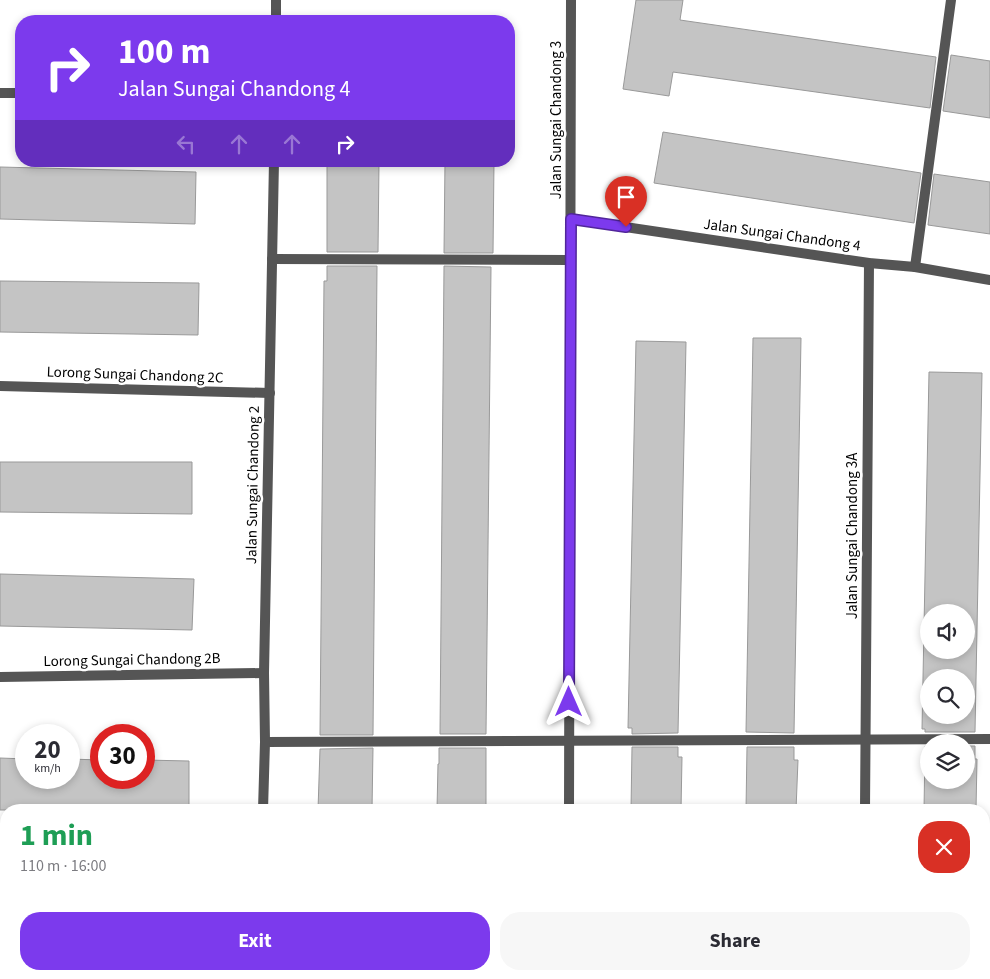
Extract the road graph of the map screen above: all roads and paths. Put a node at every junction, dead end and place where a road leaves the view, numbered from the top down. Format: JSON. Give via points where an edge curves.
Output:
{"nodes":[{"id":1,"x":276,"y":0,"type":"edge"},
{"id":2,"x":571,"y":0,"type":"edge"},
{"id":3,"x":951,"y":0,"type":"edge"},
{"id":4,"x":276,"y":15,"type":"edge"},
{"id":5,"x":0,"y":92,"type":"edge"},
{"id":6,"x":15,"y":93,"type":"edge"},
{"id":7,"x":274,"y":167,"type":"edge"},
{"id":8,"x":571,"y":219,"type":"junction"},
{"id":9,"x":272,"y":259,"type":"junction"},
{"id":10,"x":570,"y":260,"type":"junction"},
{"id":11,"x":869,"y":263,"type":"junction"},
{"id":12,"x":915,"y":267,"type":"junction"},
{"id":13,"x":990,"y":280,"type":"edge"},
{"id":14,"x":0,"y":386,"type":"edge"},
{"id":15,"x":270,"y":394,"type":"junction"},
{"id":16,"x":264,"y":673,"type":"junction"},
{"id":17,"x":0,"y":676,"type":"edge"},
{"id":18,"x":865,"y":739,"type":"junction"},
{"id":19,"x":990,"y":739,"type":"edge"},
{"id":20,"x":569,"y":741,"type":"junction"},
{"id":21,"x":265,"y":742,"type":"junction"},
{"id":22,"x":263,"y":804,"type":"edge"},
{"id":23,"x":569,"y":804,"type":"edge"},
{"id":24,"x":865,"y":804,"type":"edge"}],
"edges":[{"from":1,"to":4,"type":"street"},
{"from":2,"to":8,"type":"street","name":"Jalan Sungai Chandong 3"},
{"from":3,"to":12,"type":"street"},
{"from":5,"to":6,"type":"street"},
{"from":7,"to":9,"type":"street","name":"Jalan Sungai Chandong 2"},
{"from":8,"to":10,"type":"street","name":"Jalan Sungai Chandong 3"},
{"from":8,"to":11,"type":"street","name":"Jalan Sungai Chandong 4"},
{"from":9,"to":10,"type":"street"},
{"from":9,"to":15,"type":"street","name":"Jalan Sungai Chandong 2"},
{"from":10,"to":20,"type":"street","name":"Jalan Sungai Chandong 3"},
{"from":11,"to":12,"type":"street","name":"Jalan Sungai Chandong 4"},
{"from":11,"to":18,"type":"street","name":"Jalan Sungai Chandong 3A"},
{"from":12,"to":13,"type":"street","name":"Jalan Sungai Chandong 4"},
{"from":14,"to":15,"type":"street","name":"Lorong Sungai Chandong 2C"},
{"from":15,"to":16,"type":"street","name":"Jalan Sungai Chandong 2"},
{"from":16,"to":17,"type":"street","name":"Lorong Sungai Chandong 2B"},
{"from":16,"to":21,"type":"street","name":"Jalan Sungai Chandong 2"},
{"from":18,"to":19,"type":"street"},
{"from":18,"to":20,"type":"street"},
{"from":18,"to":24,"type":"street","name":"Jalan Sungai Chandong 3A"},
{"from":20,"to":21,"type":"street"},
{"from":20,"to":23,"type":"street","name":"Jalan Sungai Chandong 3"},
{"from":21,"to":22,"type":"street","name":"Jalan Sungai Chandong 2"}]}
